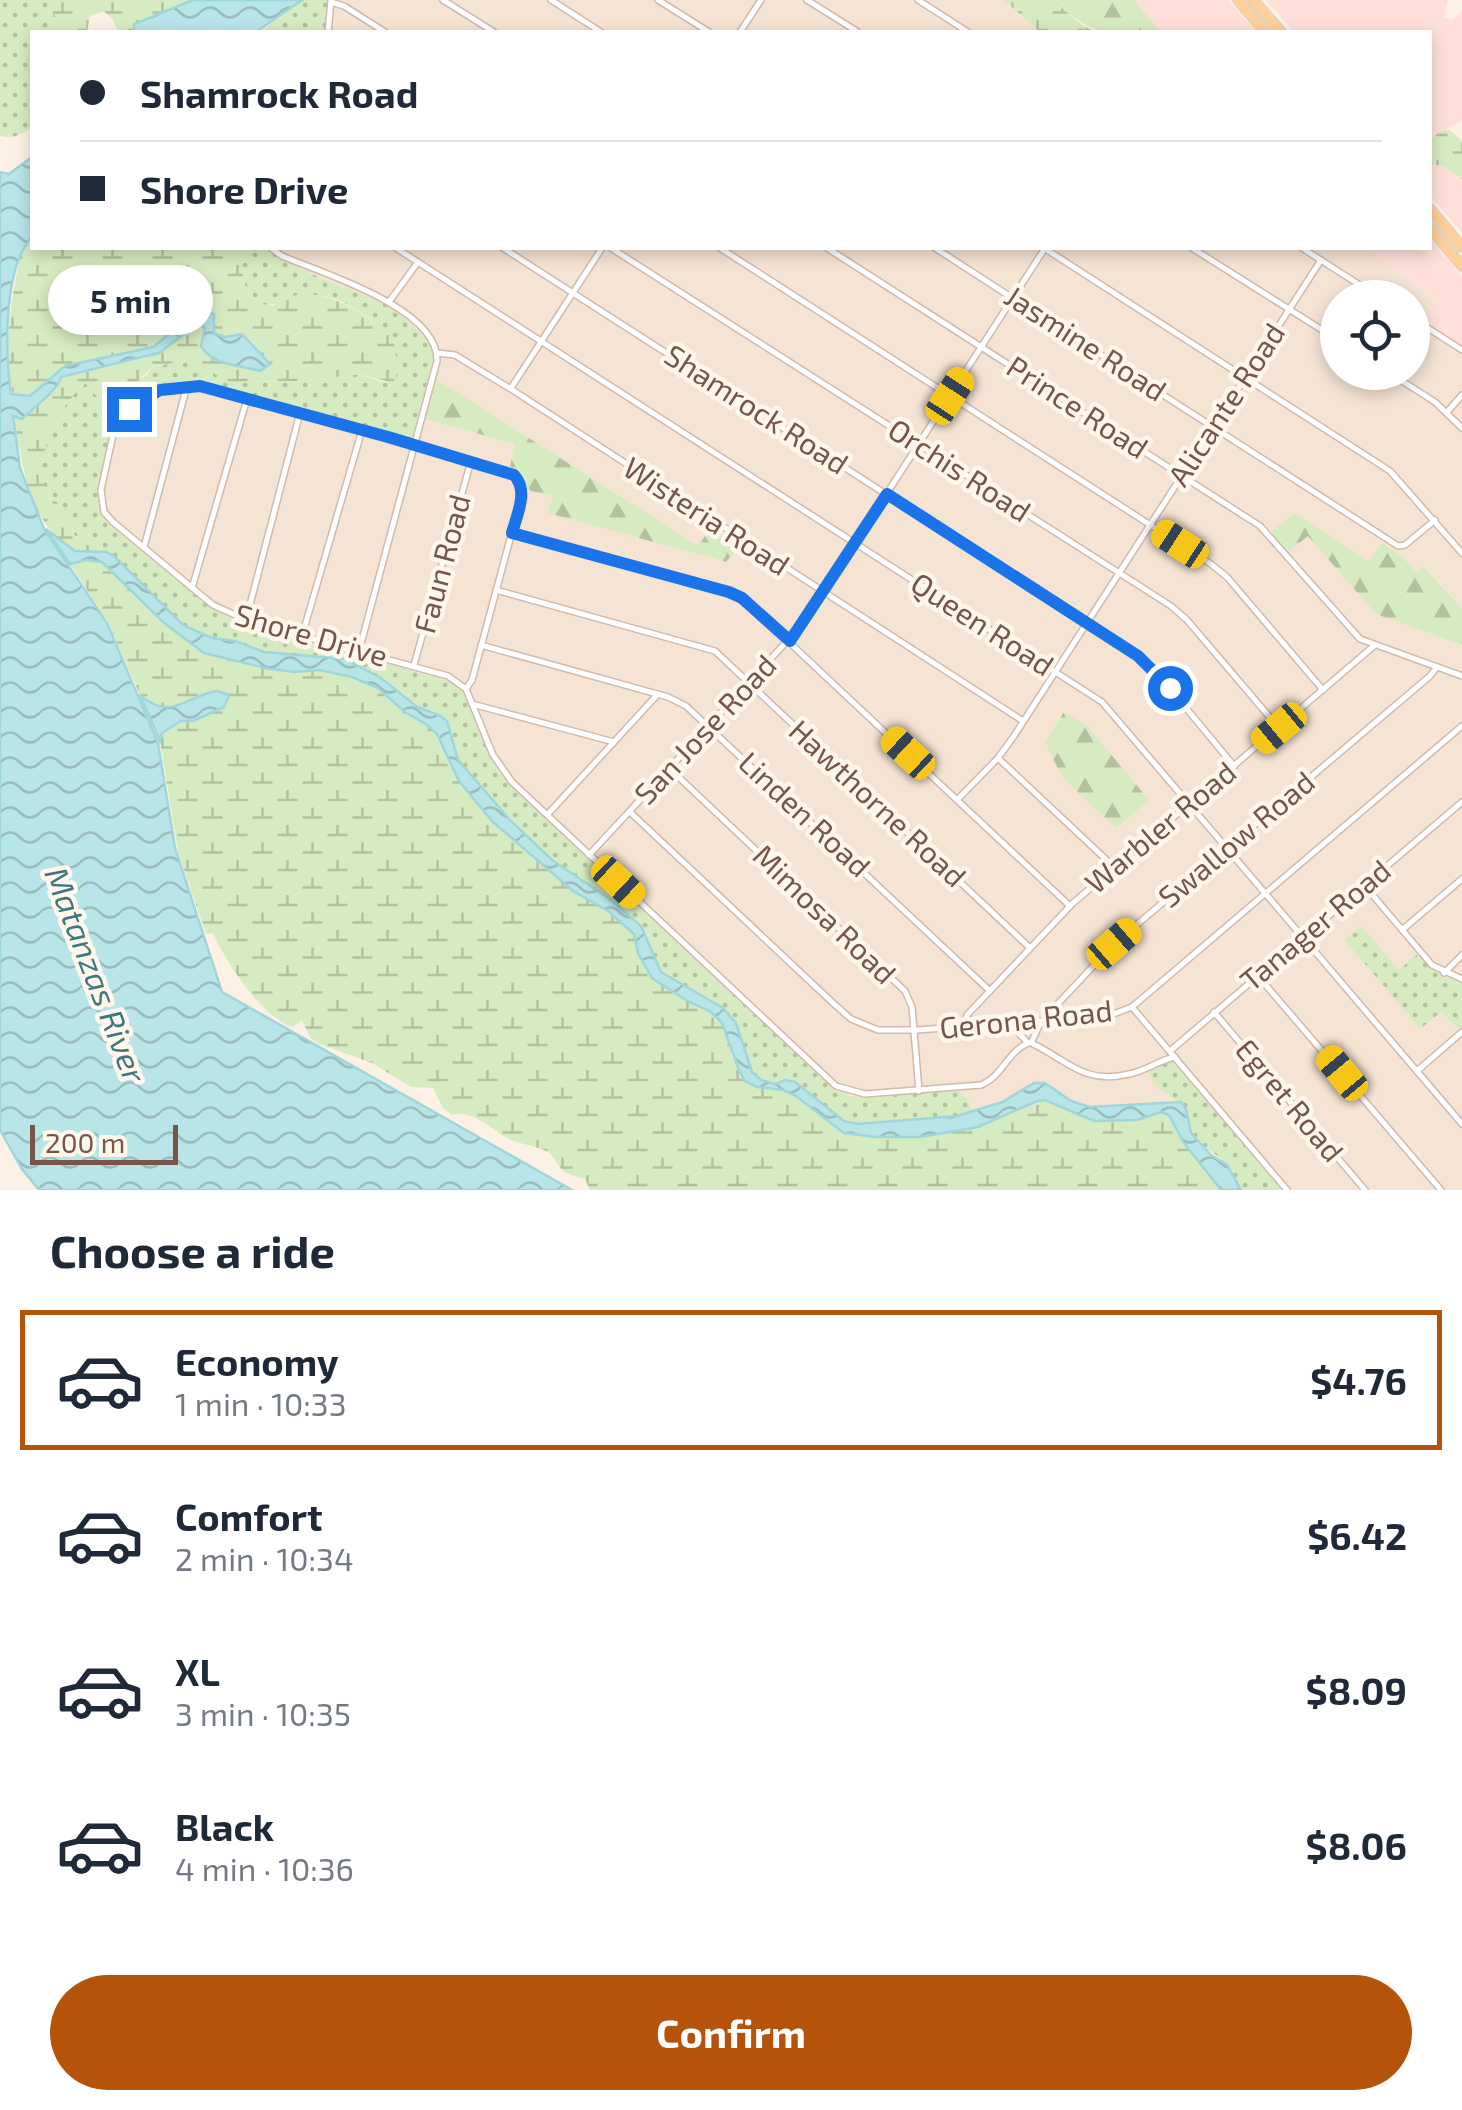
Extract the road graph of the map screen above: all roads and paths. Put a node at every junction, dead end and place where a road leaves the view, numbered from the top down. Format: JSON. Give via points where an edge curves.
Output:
{"nodes":[{"id":1,"x":443,"y":0,"type":"edge"},
{"id":2,"x":551,"y":0,"type":"edge"},
{"id":3,"x":658,"y":0,"type":"edge"},
{"id":4,"x":761,"y":0,"type":"edge"},
{"id":5,"x":808,"y":0,"type":"edge"},
{"id":6,"x":918,"y":0,"type":"edge"},
{"id":7,"x":1238,"y":0,"type":"edge"},
{"id":8,"x":331,"y":1,"type":"edge"},
{"id":9,"x":1258,"y":6,"type":"edge"},
{"id":10,"x":328,"y":30,"type":"edge"},
{"id":11,"x":383,"y":30,"type":"edge"},
{"id":12,"x":491,"y":30,"type":"edge"},
{"id":13,"x":598,"y":30,"type":"edge"},
{"id":14,"x":706,"y":30,"type":"edge"},
{"id":15,"x":741,"y":30,"type":"edge"},
{"id":16,"x":855,"y":30,"type":"edge"},
{"id":17,"x":965,"y":30,"type":"edge"},
{"id":18,"x":1278,"y":30,"type":"edge"},
{"id":19,"x":1432,"y":211,"type":"edge"},
{"id":20,"x":1432,"y":230,"type":"edge"},
{"id":21,"x":1462,"y":247,"type":"edge"},
{"id":22,"x":274,"y":250,"type":"edge"},
{"id":23,"x":399,"y":250,"type":"edge"},
{"id":24,"x":507,"y":250,"type":"edge"},
{"id":25,"x":601,"y":250,"type":"edge"},
{"id":26,"x":614,"y":250,"type":"edge"},
{"id":27,"x":723,"y":250,"type":"edge"},
{"id":28,"x":830,"y":250,"type":"edge"},
{"id":29,"x":938,"y":250,"type":"edge"},
{"id":30,"x":1043,"y":250,"type":"edge"},
{"id":31,"x":1047,"y":250,"type":"edge"},
{"id":32,"x":1195,"y":250,"type":"edge"},
{"id":33,"x":1305,"y":250,"type":"edge"},
{"id":34,"x":1322,"y":260,"type":"junction"},
{"id":35,"x":418,"y":262,"type":"junction"},
{"id":36,"x":1462,"y":266,"type":"edge"},
{"id":37,"x":1353,"y":280,"type":"edge"},
{"id":38,"x":573,"y":292,"type":"junction"},
{"id":39,"x":1013,"y":298,"type":"junction"},
{"id":40,"x":389,"y":302,"type":"junction"},
{"id":41,"x":1288,"y":309,"type":"junction"},
{"id":42,"x":1320,"y":329,"type":"edge"},
{"id":43,"x":1430,"y":330,"type":"edge"},
{"id":44,"x":541,"y":341,"type":"junction"},
{"id":45,"x":982,"y":347,"type":"junction"},
{"id":46,"x":1462,"y":350,"type":"edge"},
{"id":47,"x":437,"y":353,"type":"junction"},
{"id":48,"x":1245,"y":377,"type":"junction"},
{"id":49,"x":188,"y":386,"type":"junction"},
{"id":50,"x":510,"y":389,"type":"junction"},
{"id":51,"x":1415,"y":390,"type":"edge"},
{"id":52,"x":1462,"y":395,"type":"edge"},
{"id":53,"x":950,"y":396,"type":"junction"},
{"id":54,"x":247,"y":399,"type":"junction"},
{"id":55,"x":1448,"y":412,"type":"junction"},
{"id":56,"x":300,"y":414,"type":"junction"},
{"id":57,"x":1213,"y":427,"type":"junction"},
{"id":58,"x":1462,"y":428,"type":"edge"},
{"id":59,"x":362,"y":430,"type":"junction"},
{"id":60,"x":414,"y":445,"type":"junction"},
{"id":61,"x":918,"y":445,"type":"junction"},
{"id":62,"x":471,"y":461,"type":"junction"},
{"id":63,"x":1182,"y":476,"type":"junction"},
{"id":64,"x":887,"y":494,"type":"junction"},
{"id":65,"x":1435,"y":520,"type":"junction"},
{"id":66,"x":1150,"y":524,"type":"junction"},
{"id":67,"x":512,"y":533,"type":"junction"},
{"id":68,"x":856,"y":543,"type":"junction"},
{"id":69,"x":143,"y":548,"type":"junction"},
{"id":70,"x":1462,"y":552,"type":"edge"},
{"id":71,"x":1118,"y":573,"type":"junction"},
{"id":72,"x":191,"y":588,"type":"junction"},
{"id":73,"x":496,"y":590,"type":"junction"},
{"id":74,"x":824,"y":592,"type":"junction"},
{"id":75,"x":246,"y":620,"type":"junction"},
{"id":76,"x":1086,"y":622,"type":"junction"},
{"id":77,"x":302,"y":636,"type":"junction"},
{"id":78,"x":790,"y":641,"type":"junction"},
{"id":79,"x":1375,"y":645,"type":"junction"},
{"id":80,"x":481,"y":646,"type":"junction"},
{"id":81,"x":359,"y":651,"type":"junction"},
{"id":82,"x":414,"y":666,"type":"junction"},
{"id":83,"x":1437,"y":667,"type":"junction"},
{"id":84,"x":1055,"y":672,"type":"junction"},
{"id":85,"x":1462,"y":676,"type":"edge"},
{"id":86,"x":750,"y":684,"type":"junction"},
{"id":87,"x":466,"y":690,"type":"junction"},
{"id":88,"x":1323,"y":690,"type":"junction"},
{"id":89,"x":658,"y":694,"type":"junction"},
{"id":90,"x":472,"y":704,"type":"junction"},
{"id":91,"x":1024,"y":721,"type":"junction"},
{"id":92,"x":710,"y":726,"type":"junction"},
{"id":93,"x":1462,"y":726,"type":"edge"},
{"id":94,"x":1279,"y":728,"type":"junction"},
{"id":95,"x":614,"y":742,"type":"junction"},
{"id":96,"x":998,"y":758,"type":"junction"},
{"id":97,"x":1234,"y":766,"type":"junction"},
{"id":98,"x":670,"y":769,"type":"junction"},
{"id":99,"x":958,"y":800,"type":"junction"},
{"id":100,"x":1462,"y":802,"type":"edge"},
{"id":101,"x":1190,"y":803,"type":"junction"},
{"id":102,"x":630,"y":812,"type":"junction"},
{"id":103,"x":547,"y":815,"type":"junction"},
{"id":104,"x":1228,"y":848,"type":"junction"},
{"id":105,"x":589,"y":855,"type":"junction"},
{"id":106,"x":1114,"y":867,"type":"junction"},
{"id":107,"x":1462,"y":879,"type":"edge"},
{"id":108,"x":1364,"y":886,"type":"junction"},
{"id":109,"x":1265,"y":892,"type":"junction"},
{"id":110,"x":1070,"y":906,"type":"junction"},
{"id":111,"x":1402,"y":930,"type":"junction"},
{"id":112,"x":1303,"y":937,"type":"junction"},
{"id":113,"x":1030,"y":948,"type":"junction"},
{"id":114,"x":1462,"y":955,"type":"edge"},
{"id":115,"x":1444,"y":974,"type":"junction"},
{"id":116,"x":1258,"y":976,"type":"junction"},
{"id":117,"x":1462,"y":980,"type":"edge"},
{"id":118,"x":990,"y":991,"type":"junction"},
{"id":119,"x":1132,"y":1007,"type":"junction"},
{"id":120,"x":1214,"y":1012,"type":"junction"},
{"id":121,"x":1044,"y":1021,"type":"junction"},
{"id":122,"x":1010,"y":1024,"type":"junction"},
{"id":123,"x":963,"y":1027,"type":"junction"},
{"id":124,"x":915,"y":1030,"type":"junction"},
{"id":125,"x":1462,"y":1033,"type":"edge"},
{"id":126,"x":1170,"y":1051,"type":"junction"},
{"id":127,"x":1176,"y":1057,"type":"junction"},
{"id":128,"x":1417,"y":1070,"type":"junction"},
{"id":129,"x":919,"y":1091,"type":"junction"},
{"id":130,"x":1462,"y":1124,"type":"edge"},
{"id":131,"x":1287,"y":1190,"type":"edge"},
{"id":132,"x":1365,"y":1190,"type":"edge"},
{"id":133,"x":1441,"y":1190,"type":"edge"}],
"edges":[{"from":1,"to":12,"type":"street"},
{"from":2,"to":13,"type":"street"},
{"from":3,"to":14,"type":"street"},
{"from":4,"to":15,"type":"street"},
{"from":5,"to":16,"type":"street"},
{"from":6,"to":17,"type":"street"},
{"from":7,"to":9,"type":"main road"},
{"from":8,"to":10,"type":"street"},
{"from":8,"to":11,"type":"street"},
{"from":9,"to":18,"type":"main road"},
{"from":19,"to":21,"type":"main road"},
{"from":20,"to":36,"type":"main road"},
{"from":22,"to":40,"type":"street"},
{"from":23,"to":35,"type":"street","name":"Queen Road"},
{"from":24,"to":38,"type":"street","name":"Shamrock Road"},
{"from":25,"to":38,"type":"street"},
{"from":26,"to":61,"type":"street","name":"Orchis Road"},
{"from":27,"to":53,"type":"street"},
{"from":28,"to":45,"type":"street","name":"Prince Road"},
{"from":29,"to":39,"type":"street","name":"Jasmine Road"},
{"from":30,"to":39,"type":"street","name":"San Jose Road"},
{"from":31,"to":48,"type":"street"},
{"from":32,"to":41,"type":"street"},
{"from":33,"to":34,"type":"street"},
{"from":34,"to":37,"type":"street"},
{"from":34,"to":41,"type":"street","name":"Alicante Road"},
{"from":35,"to":40,"type":"street"},
{"from":35,"to":44,"type":"street","name":"Queen Road"},
{"from":38,"to":44,"type":"street"},
{"from":38,"to":64,"type":"street","name":"Shamrock Road"},
{"from":39,"to":45,"type":"street","name":"San Jose Road"},
{"from":39,"to":57,"type":"street","name":"Jasmine Road"},
{"from":40,"to":47,"type":"street","via":[[429,336]]},
{"from":41,"to":42,"type":"street"},
{"from":41,"to":48,"type":"street","name":"Alicante Road"},
{"from":43,"to":46,"type":"street"},
{"from":44,"to":50,"type":"street"},
{"from":44,"to":68,"type":"street","name":"Queen Road"},
{"from":45,"to":53,"type":"street","name":"San Jose Road"},
{"from":45,"to":63,"type":"street","name":"Prince Road"},
{"from":47,"to":50,"type":"street","name":"Wisteria Road","via":[[455,355]]},
{"from":47,"to":60,"type":"street"},
{"from":48,"to":57,"type":"street","name":"Alicante Road"},
{"from":48,"to":65,"type":"street","via":[[1390,471]]},
{"from":49,"to":54,"type":"street","name":"Shore Drive"},
{"from":49,"to":69,"type":"street"},
{"from":49,"to":69,"type":"street","name":"Shore Drive","via":[[137,402],[111,440],[102,508]]},
{"from":50,"to":74,"type":"street","name":"Wisteria Road"},
{"from":51,"to":55,"type":"street"},
{"from":52,"to":55,"type":"street"},
{"from":53,"to":61,"type":"street","name":"San Jose Road"},
{"from":53,"to":66,"type":"street"},
{"from":54,"to":56,"type":"street","name":"Shore Drive"},
{"from":54,"to":72,"type":"street"},
{"from":55,"to":58,"type":"street"},
{"from":56,"to":59,"type":"street","name":"Shore Drive"},
{"from":56,"to":75,"type":"street"},
{"from":57,"to":63,"type":"street","name":"Alicante Road"},
{"from":57,"to":65,"type":"street","name":"Jasmine Road","via":[[1398,546]]},
{"from":59,"to":60,"type":"street","name":"Shore Drive"},
{"from":59,"to":77,"type":"street"},
{"from":60,"to":62,"type":"street","name":"Shore Drive"},
{"from":60,"to":81,"type":"street"},
{"from":61,"to":64,"type":"street","name":"San Jose Road"},
{"from":61,"to":71,"type":"street","name":"Orchis Road"},
{"from":62,"to":67,"type":"street","name":"Shore Drive","via":[[521,482]]},
{"from":62,"to":82,"type":"street","name":"Faun Road"},
{"from":63,"to":66,"type":"street","name":"Alicante Road"},
{"from":63,"to":79,"type":"street","name":"Prince Road","via":[[1260,526],[1350,631]]},
{"from":64,"to":68,"type":"street","name":"San Jose Road"},
{"from":64,"to":76,"type":"street","name":"Shamrock Road"},
{"from":65,"to":70,"type":"street"},
{"from":66,"to":71,"type":"street","name":"Alicante Road"},
{"from":66,"to":88,"type":"street","via":[[1227,577]]},
{"from":67,"to":73,"type":"street"},
{"from":67,"to":78,"type":"street","via":[[729,592]]},
{"from":68,"to":74,"type":"street","name":"San Jose Road"},
{"from":68,"to":84,"type":"street","name":"Queen Road"},
{"from":69,"to":72,"type":"street","name":"Shore Drive"},
{"from":71,"to":76,"type":"street","name":"Alicante Road"},
{"from":71,"to":94,"type":"street","name":"Orchis Road","via":[[1187,620]]},
{"from":72,"to":75,"type":"street","name":"Shore Drive"},
{"from":73,"to":80,"type":"street"},
{"from":73,"to":86,"type":"street","name":"Hawthorne Road","via":[[712,649]]},
{"from":74,"to":78,"type":"street","name":"San Jose Road"},
{"from":74,"to":91,"type":"street","name":"Wisteria Road"},
{"from":75,"to":77,"type":"street","name":"Shore Drive"},
{"from":76,"to":84,"type":"street","name":"Alicante Road"},
{"from":76,"to":97,"type":"street","name":"Shamrock Road","via":[[1147,662]]},
{"from":77,"to":81,"type":"street","name":"Shore Drive"},
{"from":78,"to":86,"type":"street","name":"San Jose Road"},
{"from":78,"to":99,"type":"street"},
{"from":79,"to":83,"type":"street","name":"Prince Road"},
{"from":79,"to":88,"type":"street","name":"Warbler Road"},
{"from":80,"to":87,"type":"street"},
{"from":80,"to":89,"type":"street","name":"Linden Road"},
{"from":81,"to":82,"type":"street","name":"Shore Drive"},
{"from":82,"to":87,"type":"street","name":"Shore Drive","via":[[448,676]]},
{"from":83,"to":85,"type":"street","name":"Prince Road"},
{"from":83,"to":104,"type":"street","name":"Swallow Road"},
{"from":84,"to":91,"type":"street","name":"Alicante Road"},
{"from":84,"to":101,"type":"street","name":"Queen Road","via":[[1110,709]]},
{"from":86,"to":92,"type":"street","name":"San Jose Road"},
{"from":86,"to":113,"type":"street","name":"Hawthorne Road"},
{"from":87,"to":90,"type":"street"},
{"from":88,"to":94,"type":"street","name":"Warbler Road"},
{"from":89,"to":92,"type":"street","name":"Linden Road"},
{"from":89,"to":95,"type":"street"},
{"from":90,"to":95,"type":"street"},
{"from":90,"to":103,"type":"street","via":[[498,765]]},
{"from":91,"to":96,"type":"street","name":"Alicante Road"},
{"from":92,"to":98,"type":"street","name":"San Jose Road"},
{"from":92,"to":118,"type":"street","name":"Linden Road"},
{"from":93,"to":109,"type":"street","name":"Gerona Road"},
{"from":94,"to":97,"type":"street","name":"Warbler Road"},
{"from":95,"to":103,"type":"street"},
{"from":96,"to":99,"type":"street","name":"Alicante Road"},
{"from":96,"to":106,"type":"street"},
{"from":97,"to":101,"type":"street","name":"Warbler Road"},
{"from":98,"to":102,"type":"street","name":"San Jose Road"},
{"from":98,"to":124,"type":"street","name":"Mimosa Road","via":[[905,991]]},
{"from":99,"to":110,"type":"street"},
{"from":100,"to":108,"type":"street","name":"Tanager Road"},
{"from":101,"to":104,"type":"street","name":"Queen Road"},
{"from":101,"to":106,"type":"street","name":"Warbler Road"},
{"from":102,"to":105,"type":"street","name":"San Jose Road"},
{"from":102,"to":124,"type":"street","name":"Gerona Road","via":[[851,1019],[878,1030]]},
{"from":103,"to":105,"type":"street"},
{"from":104,"to":109,"type":"street","name":"Queen Road"},
{"from":104,"to":121,"type":"street","name":"Swallow Road","via":[[1114,944]]},
{"from":105,"to":129,"type":"street","via":[[829,1081],[857,1093]]},
{"from":106,"to":110,"type":"street","name":"Warbler Road"},
{"from":107,"to":111,"type":"street"},
{"from":108,"to":111,"type":"street"},
{"from":108,"to":112,"type":"street","name":"Tanager Road"},
{"from":109,"to":112,"type":"street","name":"Queen Road"},
{"from":109,"to":119,"type":"street","name":"Gerona Road"},
{"from":110,"to":113,"type":"street","name":"Warbler Road"},
{"from":111,"to":115,"type":"street"},
{"from":112,"to":116,"type":"street","name":"Tanager Road"},
{"from":112,"to":128,"type":"street","name":"Queen Road"},
{"from":113,"to":118,"type":"street","name":"Warbler Road"},
{"from":114,"to":115,"type":"street"},
{"from":115,"to":117,"type":"street"},
{"from":116,"to":120,"type":"street","name":"Tanager Road"},
{"from":116,"to":133,"type":"street"},
{"from":118,"to":123,"type":"street","name":"Warbler Road"},
{"from":119,"to":121,"type":"street","name":"Gerona Road","via":[[1108,1016]]},
{"from":119,"to":126,"type":"street"},
{"from":120,"to":126,"type":"street","name":"Tanager Road"},
{"from":120,"to":132,"type":"street","name":"Egret Road"},
{"from":121,"to":122,"type":"street","name":"Gerona Road"},
{"from":121,"to":127,"type":"street","name":"Swallow Road","via":[[1031,1043],[1072,1069],[1133,1074]]},
{"from":122,"to":123,"type":"street","name":"Gerona Road"},
{"from":122,"to":129,"type":"street","via":[[1028,1043],[992,1080]]},
{"from":123,"to":124,"type":"street","name":"Gerona Road"},
{"from":124,"to":129,"type":"street","name":"Mimosa Road"},
{"from":125,"to":128,"type":"street"},
{"from":126,"to":127,"type":"street"},
{"from":127,"to":131,"type":"street"},
{"from":128,"to":130,"type":"street","name":"Queen Road"}]}
